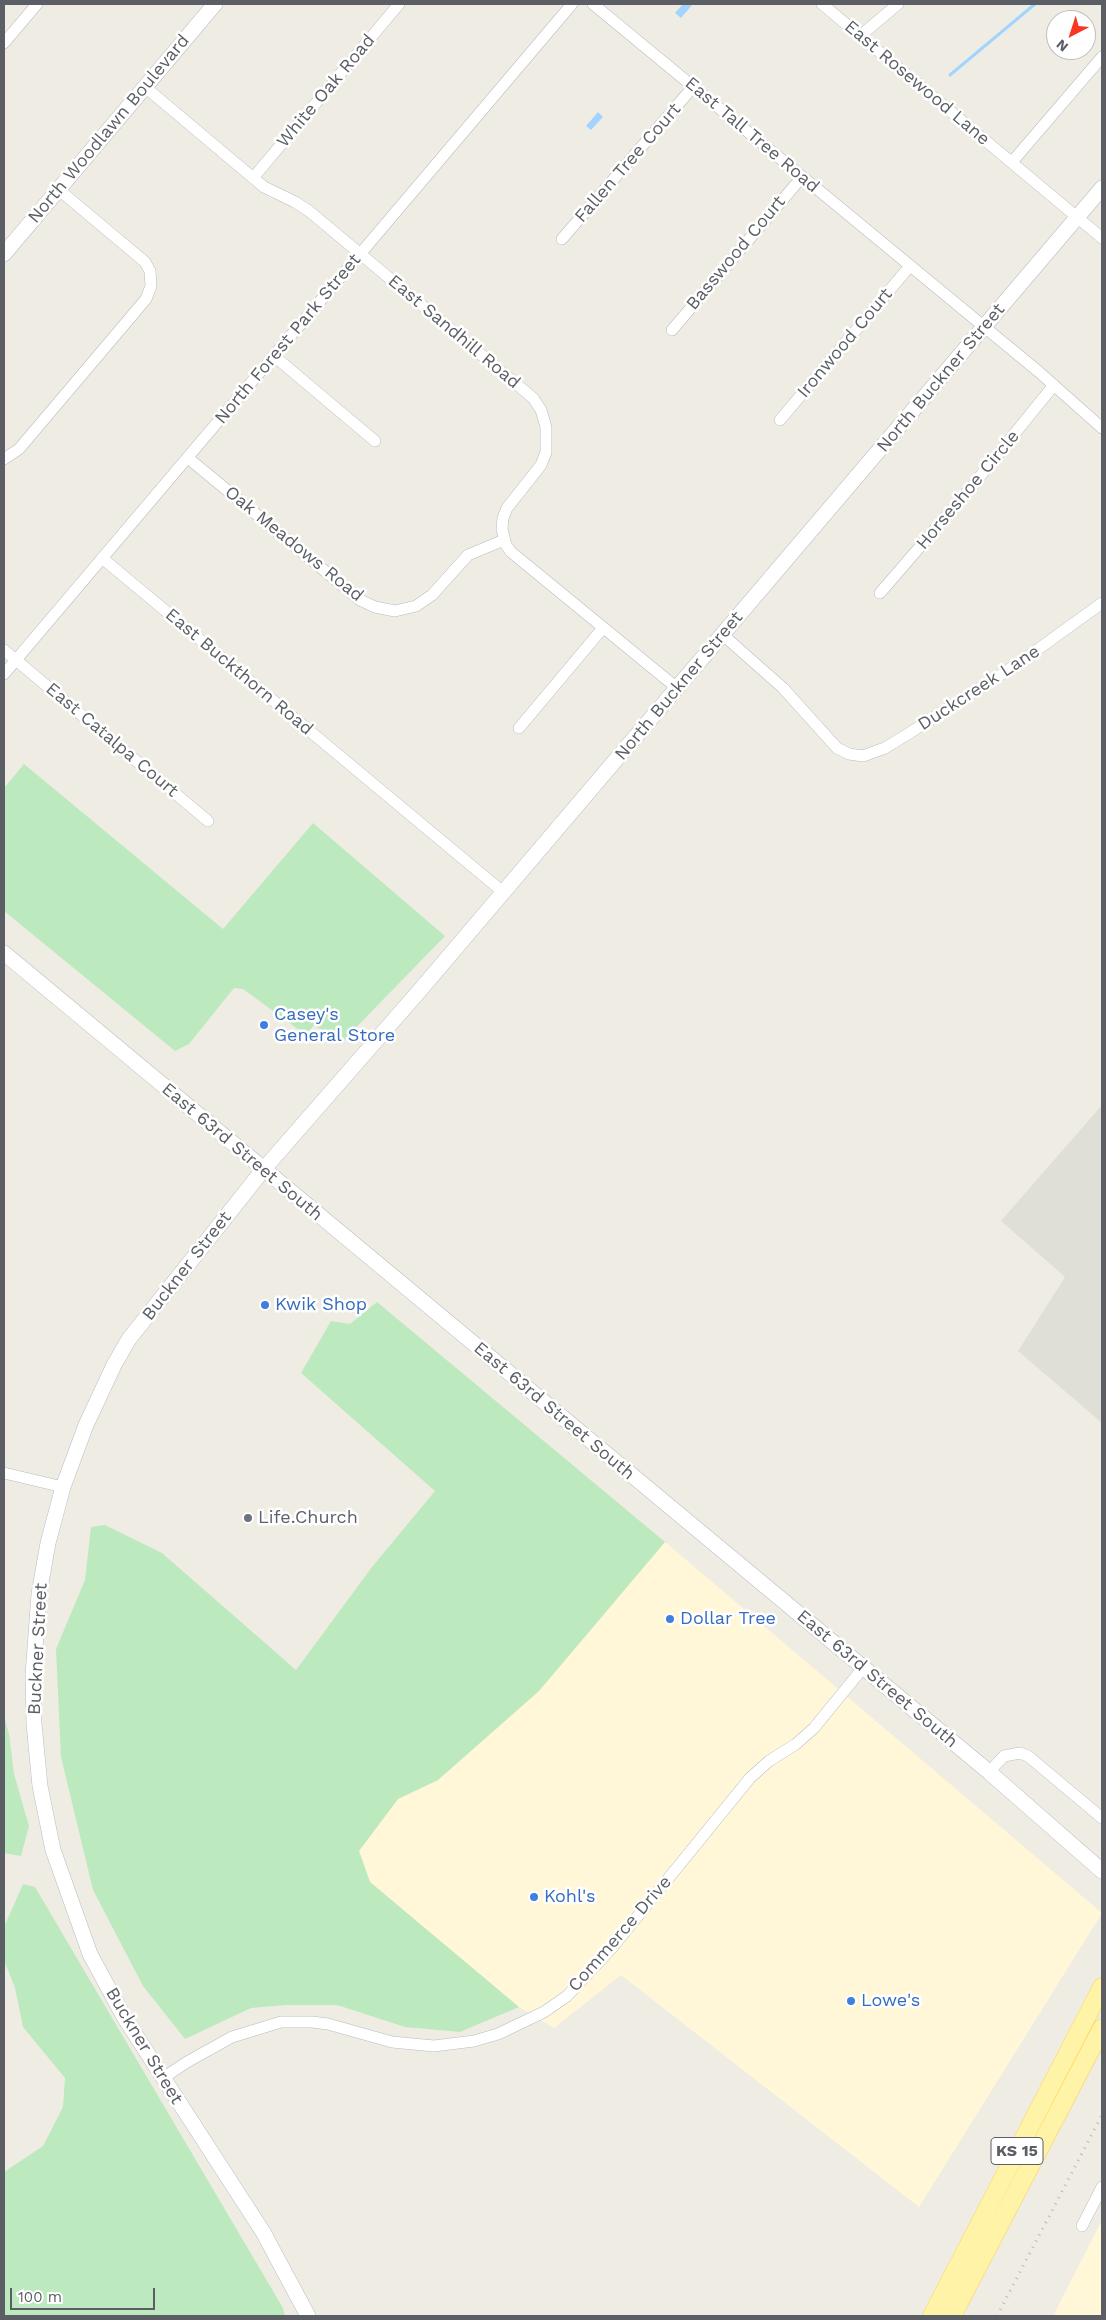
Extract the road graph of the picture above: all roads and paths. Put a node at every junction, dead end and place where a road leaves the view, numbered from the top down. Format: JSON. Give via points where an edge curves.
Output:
{"nodes":[{"id":1,"x":37,"y":4,"type":"edge"},
{"id":2,"x":399,"y":4,"type":"edge"},
{"id":3,"x":572,"y":4,"type":"edge"},
{"id":4,"x":593,"y":4,"type":"edge"},
{"id":5,"x":822,"y":4,"type":"edge"},
{"id":6,"x":898,"y":4,"type":"edge"},
{"id":7,"x":209,"y":6,"type":"edge"},
{"id":8,"x":860,"y":36,"type":"junction"},
{"id":9,"x":4,"y":43,"type":"edge"},
{"id":10,"x":1102,"y":57,"type":"edge"},
{"id":11,"x":145,"y":86,"type":"junction"},
{"id":12,"x":693,"y":87,"type":"junction"},
{"id":13,"x":1012,"y":162,"type":"junction"},
{"id":14,"x":802,"y":177,"type":"junction"},
{"id":15,"x":253,"y":178,"type":"junction"},
{"id":16,"x":1102,"y":188,"type":"edge"},
{"id":17,"x":58,"y":189,"type":"junction"},
{"id":18,"x":1078,"y":216,"type":"junction"},
{"id":19,"x":1102,"y":238,"type":"edge"},
{"id":20,"x":562,"y":239,"type":"dead end"},
{"id":21,"x":4,"y":254,"type":"edge"},
{"id":22,"x":360,"y":254,"type":"junction"},
{"id":23,"x":910,"y":266,"type":"junction"},
{"id":24,"x":984,"y":327,"type":"junction"},
{"id":25,"x":672,"y":330,"type":"dead end"},
{"id":26,"x":274,"y":356,"type":"junction"},
{"id":27,"x":1054,"y":385,"type":"junction"},
{"id":28,"x":780,"y":420,"type":"dead end"},
{"id":29,"x":1102,"y":428,"type":"edge"},
{"id":30,"x":375,"y":441,"type":"dead end"},
{"id":31,"x":188,"y":458,"type":"junction"},
{"id":32,"x":4,"y":459,"type":"edge"},
{"id":33,"x":504,"y":540,"type":"junction"},
{"id":34,"x":102,"y":558,"type":"junction"},
{"id":35,"x":880,"y":593,"type":"dead end"},
{"id":36,"x":1102,"y":603,"type":"edge"},
{"id":37,"x":603,"y":628,"type":"junction"},
{"id":38,"x":723,"y":634,"type":"junction"},
{"id":39,"x":4,"y":650,"type":"edge"},
{"id":40,"x":16,"y":660,"type":"junction"},
{"id":41,"x":4,"y":674,"type":"edge"},
{"id":42,"x":677,"y":688,"type":"junction"},
{"id":43,"x":519,"y":728,"type":"dead end"},
{"id":44,"x":208,"y":821,"type":"dead end"},
{"id":45,"x":504,"y":892,"type":"junction"},
{"id":46,"x":4,"y":953,"type":"edge"},
{"id":47,"x":263,"y":1170,"type":"junction"},
{"id":48,"x":253,"y":1183,"type":"joint"},
{"id":49,"x":4,"y":1473,"type":"edge"},
{"id":50,"x":63,"y":1487,"type":"junction"},
{"id":51,"x":863,"y":1668,"type":"junction"},
{"id":52,"x":989,"y":1772,"type":"junction"},
{"id":53,"x":1102,"y":1818,"type":"edge"},
{"id":54,"x":1102,"y":1871,"type":"edge"},
{"id":55,"x":1102,"y":1987,"type":"edge"},
{"id":56,"x":1102,"y":2028,"type":"edge"},
{"id":57,"x":163,"y":2078,"type":"junction"},
{"id":58,"x":1102,"y":2187,"type":"edge"},
{"id":59,"x":1082,"y":2226,"type":"dead end"},
{"id":60,"x":308,"y":2316,"type":"edge"},
{"id":61,"x":932,"y":2316,"type":"edge"},
{"id":62,"x":952,"y":2316,"type":"edge"}],
"edges":[{"from":1,"to":9,"type":"street"},
{"from":2,"to":15,"type":"street","name":"White Oak Road"},
{"from":3,"to":22,"type":"street","name":"North Forest Park Street"},
{"from":4,"to":12,"type":"street","name":"East Tall Tree Road"},
{"from":5,"to":8,"type":"street","name":"East Rosewood Lane"},
{"from":6,"to":8,"type":"street"},
{"from":7,"to":11,"type":"main road","name":"North Woodlawn Boulevard"},
{"from":8,"to":13,"type":"street","name":"East Rosewood Lane"},
{"from":10,"to":13,"type":"street"},
{"from":11,"to":15,"type":"street","name":"East Sandhill Road"},
{"from":11,"to":17,"type":"main road","name":"North Woodlawn Boulevard"},
{"from":12,"to":14,"type":"street","name":"East Tall Tree Road"},
{"from":12,"to":20,"type":"street","name":"Fallen Tree Court"},
{"from":13,"to":18,"type":"street","name":"East Rosewood Lane"},
{"from":14,"to":23,"type":"street","name":"East Tall Tree Road"},
{"from":14,"to":25,"type":"street","name":"Basswood Court"},
{"from":15,"to":22,"type":"street","name":"East Sandhill Road","via":[[302,206]]},
{"from":16,"to":18,"type":"main road","name":"North Buckner Street"},
{"from":17,"to":21,"type":"main road","name":"North Woodlawn Boulevard"},
{"from":17,"to":32,"type":"street","via":[[145,262],[150,271],[151,286],[146,299],[19,449]]},
{"from":18,"to":19,"type":"street","name":"East Rosewood Lane"},
{"from":18,"to":24,"type":"main road","name":"North Buckner Street"},
{"from":22,"to":26,"type":"street","name":"North Forest Park Street"},
{"from":22,"to":33,"type":"street","name":"East Sandhill Road","via":[[533,398],[540,410],[546,427],[546,452],[538,469],[507,508],[502,529]]},
{"from":23,"to":24,"type":"street","name":"East Tall Tree Road"},
{"from":23,"to":28,"type":"street","name":"Ironwood Court"},
{"from":24,"to":27,"type":"street","name":"East Tall Tree Road"},
{"from":24,"to":38,"type":"main road","name":"North Buckner Street"},
{"from":26,"to":30,"type":"street"},
{"from":26,"to":31,"type":"street","name":"North Forest Park Street"},
{"from":27,"to":29,"type":"street","name":"East Tall Tree Road"},
{"from":27,"to":35,"type":"street","name":"Horseshoe Circle"},
{"from":31,"to":33,"type":"street","name":"Oak Meadows Road","via":[[360,600],[375,608],[395,611],[416,606],[432,595],[468,555]]},
{"from":31,"to":34,"type":"street","name":"North Forest Park Street"},
{"from":33,"to":37,"type":"street","via":[[511,552]]},
{"from":34,"to":40,"type":"street","name":"North Forest Park Street"},
{"from":34,"to":45,"type":"street","name":"East Buckthorn Road"},
{"from":36,"to":38,"type":"street","name":"Duckcreek Lane","via":[[1019,663],[900,740],[868,755],[849,754],[834,745],[783,688]]},
{"from":37,"to":42,"type":"street"},
{"from":37,"to":43,"type":"street"},
{"from":38,"to":42,"type":"main road","name":"North Buckner Street"},
{"from":39,"to":40,"type":"street","name":"East Catalpa Court"},
{"from":40,"to":41,"type":"street","name":"North Forest Park Street"},
{"from":40,"to":44,"type":"street","name":"East Catalpa Court"},
{"from":42,"to":45,"type":"main road","name":"North Buckner Street"},
{"from":45,"to":47,"type":"main road","name":"North Buckner Street"},
{"from":46,"to":47,"type":"main road","name":"East 63rd Street South"},
{"from":47,"to":48,"type":"main road","name":"North Buckner Street"},
{"from":47,"to":51,"type":"main road","name":"East 63rd Street South"},
{"from":48,"to":50,"type":"main road","name":"Buckner Street","via":[[126,1344],[86,1425]]},
{"from":49,"to":50,"type":"street"},
{"from":50,"to":57,"type":"main road","name":"Buckner Street","via":[[48,1542],[39,1594],[33,1675],[40,1786],[53,1850],[90,1954],[124,2017]]},
{"from":51,"to":52,"type":"main road","name":"East 63rd Street South"},
{"from":51,"to":57,"type":"street","name":"Commerce Drive","via":[[814,1728],[750,1778],[611,1949],[567,1996],[544,2012],[498,2034],[434,2046],[392,2042],[328,2024],[280,2022],[232,2037]]},
{"from":52,"to":53,"type":"street","via":[[1004,1756],[1020,1753],[1028,1756]]},
{"from":52,"to":54,"type":"main road","name":"East 63rd Street South"},
{"from":55,"to":61,"type":"main road","number":"KS 15"},
{"from":56,"to":62,"type":"main road","number":"KS 15"},
{"from":57,"to":60,"type":"main road","name":"Buckner Street","via":[[263,2232]]},
{"from":58,"to":59,"type":"street"}]}
